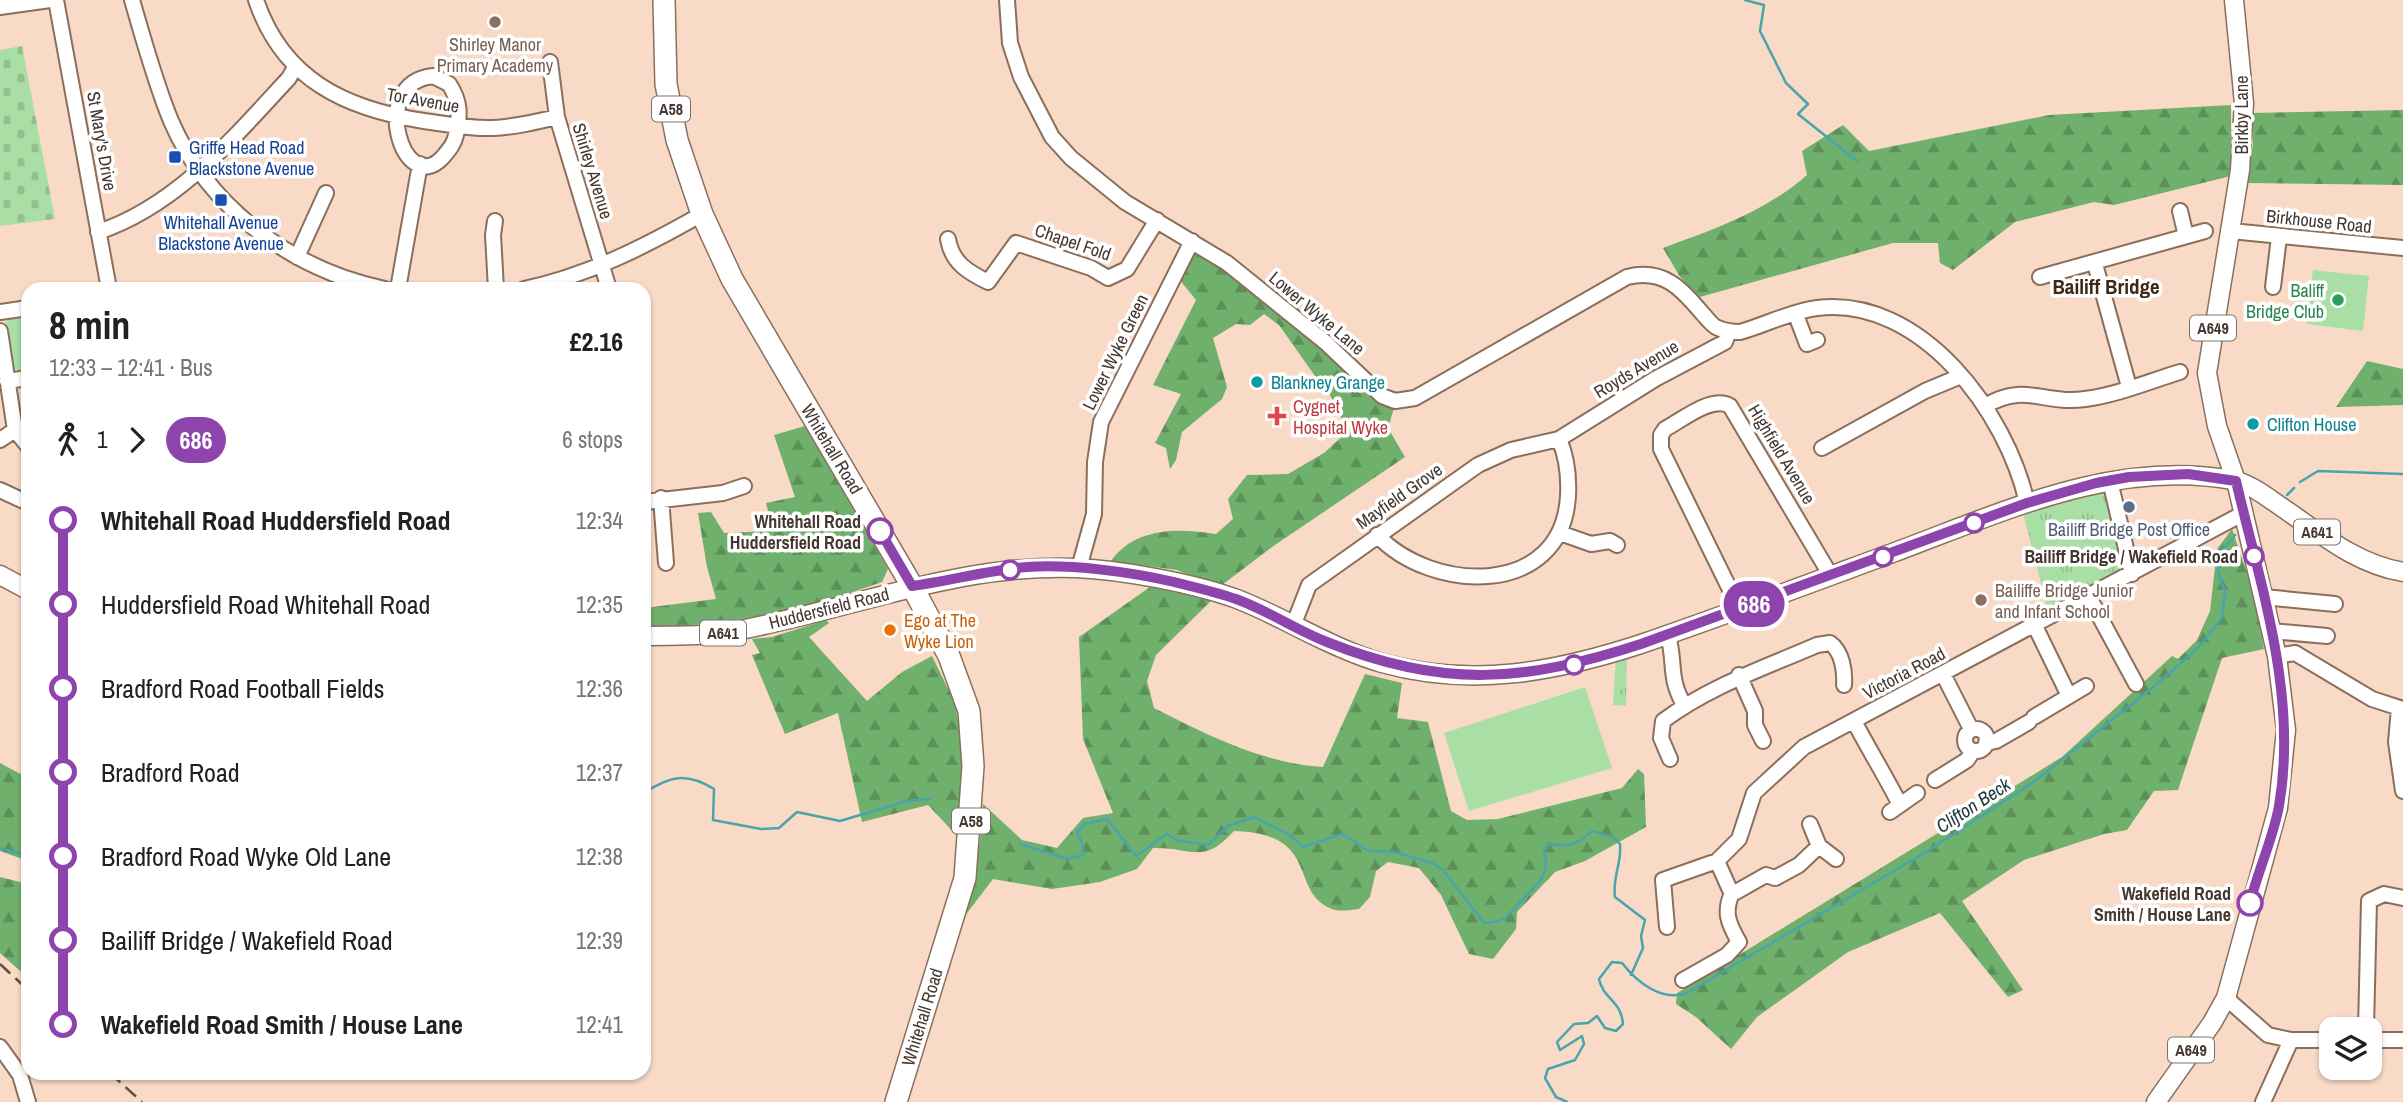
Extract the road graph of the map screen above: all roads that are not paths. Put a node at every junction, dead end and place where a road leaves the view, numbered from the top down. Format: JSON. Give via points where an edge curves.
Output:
{"nodes":[{"id":1,"x":50,"y":0,"type":"edge"},
{"id":2,"x":56,"y":0,"type":"edge"},
{"id":3,"x":132,"y":0,"type":"edge"},
{"id":4,"x":256,"y":0,"type":"edge"},
{"id":5,"x":664,"y":0,"type":"edge"},
{"id":6,"x":1007,"y":0,"type":"edge"},
{"id":7,"x":2234,"y":0,"type":"edge"},
{"id":8,"x":15,"y":3,"type":"edge"},
{"id":9,"x":0,"y":7,"type":"edge"},
{"id":10,"x":550,"y":62,"type":"dead end"},
{"id":11,"x":295,"y":67,"type":"junction"},
{"id":12,"x":397,"y":116,"type":"junction"},
{"id":13,"x":557,"y":117,"type":"junction"},
{"id":14,"x":458,"y":125,"type":"junction"},
{"id":15,"x":420,"y":164,"type":"junction"},
{"id":16,"x":199,"y":171,"type":"junction"},
{"id":17,"x":326,"y":193,"type":"dead end"},
{"id":18,"x":2179,"y":211,"type":"dead end"},
{"id":19,"x":702,"y":214,"type":"junction"},
{"id":20,"x":1157,"y":220,"type":"junction"},
{"id":21,"x":495,"y":221,"type":"dead end"},
{"id":22,"x":2205,"y":231,"type":"dead end"},
{"id":23,"x":2231,"y":231,"type":"junction"},
{"id":24,"x":98,"y":232,"type":"junction"},
{"id":25,"x":2186,"y":236,"type":"junction"},
{"id":26,"x":2279,"y":237,"type":"junction"},
{"id":27,"x":948,"y":239,"type":"dead end"},
{"id":28,"x":1192,"y":240,"type":"junction"},
{"id":29,"x":2403,"y":248,"type":"edge"},
{"id":30,"x":297,"y":257,"type":"junction"},
{"id":31,"x":601,"y":264,"type":"junction"},
{"id":32,"x":2095,"y":264,"type":"junction"},
{"id":33,"x":2040,"y":277,"type":"dead end"},
{"id":34,"x":108,"y":282,"type":"edge"},
{"id":35,"x":361,"y":282,"type":"edge"},
{"id":36,"x":399,"y":282,"type":"edge"},
{"id":37,"x":496,"y":282,"type":"edge"},
{"id":38,"x":546,"y":282,"type":"edge"},
{"id":39,"x":607,"y":282,"type":"edge"},
{"id":40,"x":2273,"y":287,"type":"dead end"},
{"id":41,"x":21,"y":310,"type":"edge"},
{"id":42,"x":0,"y":313,"type":"edge"},
{"id":43,"x":1796,"y":314,"type":"junction"},
{"id":44,"x":0,"y":331,"type":"edge"},
{"id":45,"x":1729,"y":331,"type":"junction"},
{"id":46,"x":1807,"y":344,"type":"dead end"},
{"id":47,"x":2180,"y":372,"type":"dead end"},
{"id":48,"x":1961,"y":376,"type":"junction"},
{"id":49,"x":21,"y":379,"type":"edge"},
{"id":50,"x":7,"y":381,"type":"junction"},
{"id":51,"x":2129,"y":387,"type":"junction"},
{"id":52,"x":1985,"y":406,"type":"junction"},
{"id":53,"x":15,"y":430,"type":"junction"},
{"id":54,"x":21,"y":437,"type":"edge"},
{"id":55,"x":1559,"y":439,"type":"junction"},
{"id":56,"x":0,"y":440,"type":"edge"},
{"id":57,"x":1822,"y":448,"type":"dead end"},
{"id":58,"x":2110,"y":481,"type":"junction"},
{"id":59,"x":2236,"y":481,"type":"junction"},
{"id":60,"x":744,"y":486,"type":"dead end"},
{"id":61,"x":0,"y":491,"type":"edge"},
{"id":62,"x":662,"y":498,"type":"junction"},
{"id":63,"x":21,"y":500,"type":"edge"},
{"id":64,"x":651,"y":500,"type":"edge"},
{"id":65,"x":2027,"y":503,"type":"junction"},
{"id":66,"x":2280,"y":506,"type":"junction"},
{"id":67,"x":2246,"y":522,"type":"junction"},
{"id":68,"x":1560,"y":533,"type":"junction"},
{"id":69,"x":1377,"y":535,"type":"junction"},
{"id":70,"x":1617,"y":545,"type":"dead end"},
{"id":71,"x":666,"y":563,"type":"dead end"},
{"id":72,"x":1079,"y":568,"type":"junction"},
{"id":73,"x":2403,"y":572,"type":"edge"},
{"id":74,"x":2132,"y":574,"type":"junction"},
{"id":75,"x":0,"y":575,"type":"edge"},
{"id":76,"x":1831,"y":576,"type":"junction"},
{"id":77,"x":21,"y":586,"type":"edge"},
{"id":78,"x":912,"y":586,"type":"junction"},
{"id":79,"x":2089,"y":597,"type":"junction"},
{"id":80,"x":2264,"y":597,"type":"junction"},
{"id":81,"x":2335,"y":604,"type":"dead end"},
{"id":82,"x":1740,"y":610,"type":"junction"},
{"id":83,"x":1293,"y":626,"type":"junction"},
{"id":84,"x":2035,"y":626,"type":"junction"},
{"id":85,"x":2272,"y":631,"type":"junction"},
{"id":86,"x":1668,"y":635,"type":"junction"},
{"id":87,"x":651,"y":636,"type":"edge"},
{"id":88,"x":2327,"y":636,"type":"dead end"},
{"id":89,"x":2277,"y":656,"type":"junction"},
{"id":90,"x":1943,"y":674,"type":"junction"},
{"id":91,"x":1739,"y":675,"type":"junction"},
{"id":92,"x":2136,"y":684,"type":"dead end"},
{"id":93,"x":1844,"y":685,"type":"dead end"},
{"id":94,"x":2086,"y":686,"type":"dead end"},
{"id":95,"x":2068,"y":694,"type":"junction"},
{"id":96,"x":1684,"y":705,"type":"junction"},
{"id":97,"x":2401,"y":708,"type":"edge"},
{"id":98,"x":1854,"y":721,"type":"junction"},
{"id":99,"x":1971,"y":729,"type":"junction"},
{"id":100,"x":1763,"y":741,"type":"dead end"},
{"id":101,"x":1986,"y":743,"type":"junction"},
{"id":102,"x":1973,"y":751,"type":"junction"},
{"id":103,"x":1670,"y":759,"type":"dead end"},
{"id":104,"x":1935,"y":780,"type":"dead end"},
{"id":105,"x":2403,"y":791,"type":"edge"},
{"id":106,"x":1917,"y":793,"type":"dead end"},
{"id":107,"x":1810,"y":824,"type":"dead end"},
{"id":108,"x":1819,"y":846,"type":"junction"},
{"id":109,"x":1836,"y":859,"type":"dead end"},
{"id":110,"x":1717,"y":861,"type":"junction"},
{"id":111,"x":1733,"y":891,"type":"junction"},
{"id":112,"x":2403,"y":898,"type":"edge"},
{"id":113,"x":1667,"y":927,"type":"dead end"},
{"id":114,"x":1683,"y":980,"type":"dead end"},
{"id":115,"x":2226,"y":998,"type":"junction"},
{"id":116,"x":2366,"y":1017,"type":"edge"},
{"id":117,"x":2291,"y":1040,"type":"junction"},
{"id":118,"x":2319,"y":1040,"type":"edge"},
{"id":119,"x":2382,"y":1040,"type":"edge"},
{"id":120,"x":2403,"y":1040,"type":"edge"},
{"id":121,"x":0,"y":1047,"type":"edge"},
{"id":122,"x":21,"y":1078,"type":"edge"},
{"id":123,"x":22,"y":1080,"type":"edge"},
{"id":124,"x":28,"y":1102,"type":"edge"},
{"id":125,"x":896,"y":1102,"type":"edge"},
{"id":126,"x":2156,"y":1102,"type":"edge"},
{"id":127,"x":2263,"y":1102,"type":"edge"}],
"edges":[{"from":1,"to":8,"type":"street"},
{"from":2,"to":24,"type":"street","name":"St Mary's Drive"},
{"from":3,"to":16,"type":"street","via":[[172,123]]},
{"from":4,"to":11,"type":"street","name":"Tor Avenue","via":[[271,34]]},
{"from":5,"to":19,"type":"highway","name":"Whitehall Road","number":"A58","via":[[666,84],[677,140]]},
{"from":6,"to":20,"type":"street","name":"Lower Wyke Lane","via":[[1010,43],[1052,137],[1107,190]]},
{"from":7,"to":23,"type":"main road","name":"Birkby Lane","number":"A649","via":[[2244,103]]},
{"from":8,"to":9,"type":"street"},
{"from":10,"to":13,"type":"street","name":"Shirley Avenue"},
{"from":11,"to":12,"type":"street","name":"Tor Avenue","via":[[335,95],[365,109]]},
{"from":11,"to":16,"type":"street"},
{"from":12,"to":14,"type":"street","name":"Tor Avenue"},
{"from":12,"to":14,"type":"street","via":[[414,82],[433,76],[442,78],[455,93]]},
{"from":12,"to":15,"type":"street","via":[[401,148]]},
{"from":13,"to":14,"type":"street","name":"Tor Avenue","via":[[493,128]]},
{"from":13,"to":31,"type":"street","name":"Shirley Avenue"},
{"from":14,"to":15,"type":"street","via":[[455,142],[444,155],[437,162]]},
{"from":15,"to":36,"type":"street"},
{"from":16,"to":24,"type":"street","via":[[148,210]]},
{"from":16,"to":30,"type":"street","via":[[233,210]]},
{"from":17,"to":30,"type":"street"},
{"from":18,"to":25,"type":"street"},
{"from":19,"to":31,"type":"street"},
{"from":19,"to":78,"type":"highway","name":"Whitehall Road","number":"A58","via":[[732,279]]},
{"from":20,"to":27,"type":"street","name":"Chapel Fold","via":[[1127,269],[1108,278],[1016,243],[988,282],[965,271],[950,251]]},
{"from":20,"to":28,"type":"street","name":"Lower Wyke Lane"},
{"from":21,"to":37,"type":"street"},
{"from":22,"to":25,"type":"street"},
{"from":23,"to":26,"type":"street","name":"Birkhouse Road"},
{"from":23,"to":59,"type":"main road","number":"A649","via":[[2207,373],[2217,426]]},
{"from":24,"to":34,"type":"street","name":"St Mary's Drive"},
{"from":25,"to":32,"type":"street"},
{"from":26,"to":29,"type":"street","name":"Birkhouse Road"},
{"from":26,"to":40,"type":"street"},
{"from":28,"to":45,"type":"street","name":"Lower Wyke Lane","via":[[1325,342],[1382,396],[1395,401],[1415,398],[1640,274],[1665,277],[1677,284],[1716,328]]},
{"from":28,"to":72,"type":"street","name":"Lower Wyke Green","via":[[1101,422],[1094,514]]},
{"from":30,"to":35,"type":"street"},
{"from":31,"to":38,"type":"street"},
{"from":31,"to":39,"type":"street","name":"Shirley Avenue"},
{"from":32,"to":33,"type":"street"},
{"from":32,"to":51,"type":"street"},
{"from":41,"to":42,"type":"street"},
{"from":43,"to":45,"type":"street","via":[[1740,332]]},
{"from":43,"to":46,"type":"street"},
{"from":43,"to":48,"type":"street","via":[[1817,308],[1883,316],[1926,340]]},
{"from":44,"to":50,"type":"street"},
{"from":45,"to":55,"type":"street","name":"Royds Avenue","via":[[1725,342]]},
{"from":47,"to":51,"type":"street"},
{"from":48,"to":52,"type":"street"},
{"from":48,"to":57,"type":"street"},
{"from":49,"to":50,"type":"street"},
{"from":50,"to":53,"type":"street"},
{"from":51,"to":52,"type":"street","via":[[2085,400],[2018,393]]},
{"from":52,"to":65,"type":"street","via":[[2022,482]]},
{"from":53,"to":54,"type":"street"},
{"from":53,"to":56,"type":"street"},
{"from":55,"to":68,"type":"street","via":[[1566,453],[1569,486]]},
{"from":55,"to":69,"type":"street","name":"Mayfield Grove","via":[[1511,450],[1478,465]]},
{"from":58,"to":59,"type":"main road","number":"A641","via":[[2188,474]]},
{"from":58,"to":65,"type":"main road","number":"A641"},
{"from":58,"to":74,"type":"street"},
{"from":59,"to":66,"type":"main road","number":"A641"},
{"from":59,"to":67,"type":"main road","number":"A649"},
{"from":60,"to":62,"type":"street","via":[[723,493]]},
{"from":61,"to":63,"type":"street"},
{"from":62,"to":64,"type":"street"},
{"from":62,"to":71,"type":"street"},
{"from":65,"to":76,"type":"main road","number":"A641"},
{"from":66,"to":67,"type":"main road","via":[[2254,511]]},
{"from":66,"to":73,"type":"main road","number":"A641","via":[[2348,553]]},
{"from":67,"to":74,"type":"street","name":"Victoria Road"},
{"from":67,"to":80,"type":"main road","number":"A649"},
{"from":68,"to":69,"type":"street","via":[[1549,551],[1524,569],[1494,576],[1426,566]]},
{"from":68,"to":70,"type":"street","via":[[1591,544],[1610,541]]},
{"from":69,"to":83,"type":"street","name":"Mayfield Grove","via":[[1308,585]]},
{"from":72,"to":78,"type":"main road","name":"Huddersfield Road","number":"A641","via":[[1027,567]]},
{"from":72,"to":83,"type":"main road","name":"Huddersfield Road","number":"A641","via":[[1219,594]]},
{"from":74,"to":79,"type":"street","name":"Victoria Road"},
{"from":75,"to":77,"type":"main road"},
{"from":76,"to":82,"type":"main road","number":"A641"},
{"from":76,"to":82,"type":"street","name":"Highfield Avenue","via":[[1730,406],[1710,404],[1665,429],[1660,441]]},
{"from":78,"to":87,"type":"main road","name":"Huddersfield Road","number":"A641","via":[[726,633]]},
{"from":78,"to":125,"type":"highway","name":"Whitehall Road","number":"A58","via":[[949,656],[969,711],[973,766],[965,877]]},
{"from":79,"to":84,"type":"street","name":"Victoria Road"},
{"from":79,"to":92,"type":"street"},
{"from":80,"to":81,"type":"street"},
{"from":80,"to":85,"type":"main road","number":"A649"},
{"from":82,"to":86,"type":"main road","number":"A641"},
{"from":83,"to":86,"type":"main road","number":"A641","via":[[1382,663],[1442,673],[1506,676],[1577,664]]},
{"from":84,"to":90,"type":"street","name":"Victoria Road"},
{"from":84,"to":95,"type":"street"},
{"from":85,"to":88,"type":"street"},
{"from":85,"to":89,"type":"main road","number":"A649"},
{"from":86,"to":96,"type":"street","via":[[1674,658],[1671,678]]},
{"from":89,"to":97,"type":"street","via":[[2295,653],[2372,699]]},
{"from":89,"to":115,"type":"main road","number":"A649","via":[[2286,730],[2278,808]]},
{"from":90,"to":98,"type":"street","name":"Victoria Road"},
{"from":90,"to":99,"type":"street"},
{"from":91,"to":93,"type":"street","via":[[1830,643],[1837,648],[1845,671]]},
{"from":91,"to":96,"type":"street"},
{"from":91,"to":100,"type":"street"},
{"from":94,"to":95,"type":"street"},
{"from":95,"to":101,"type":"street"},
{"from":96,"to":103,"type":"street","via":[[1663,721],[1660,729]]},
{"from":97,"to":105,"type":"street","via":[[2396,742]]},
{"from":98,"to":106,"type":"street","via":[[1876,764],[1885,772],[1895,807]]},
{"from":98,"to":110,"type":"street","name":"Victoria Road","via":[[1804,747],[1754,793],[1739,839]]},
{"from":99,"to":101,"type":"street","via":[[1984,733]]},
{"from":99,"to":102,"type":"street","via":[[1964,741]]},
{"from":101,"to":102,"type":"street","via":[[1980,751]]},
{"from":102,"to":104,"type":"street","via":[[1967,760]]},
{"from":107,"to":108,"type":"street"},
{"from":108,"to":109,"type":"street"},
{"from":108,"to":111,"type":"street","via":[[1799,865],[1775,878],[1766,875]]},
{"from":110,"to":111,"type":"street"},
{"from":110,"to":113,"type":"street","name":"Victoria Road","via":[[1663,880]]},
{"from":111,"to":114,"type":"street","via":[[1726,919],[1739,942],[1727,955]]},
{"from":112,"to":116,"type":"street","via":[[2384,894],[2369,901]]},
{"from":115,"to":117,"type":"street","via":[[2268,1035]]},
{"from":115,"to":126,"type":"main road","number":"A649"},
{"from":117,"to":118,"type":"street"},
{"from":117,"to":127,"type":"street"},
{"from":119,"to":120,"type":"street"},
{"from":121,"to":122,"type":"street"},
{"from":123,"to":124,"type":"street"}]}
